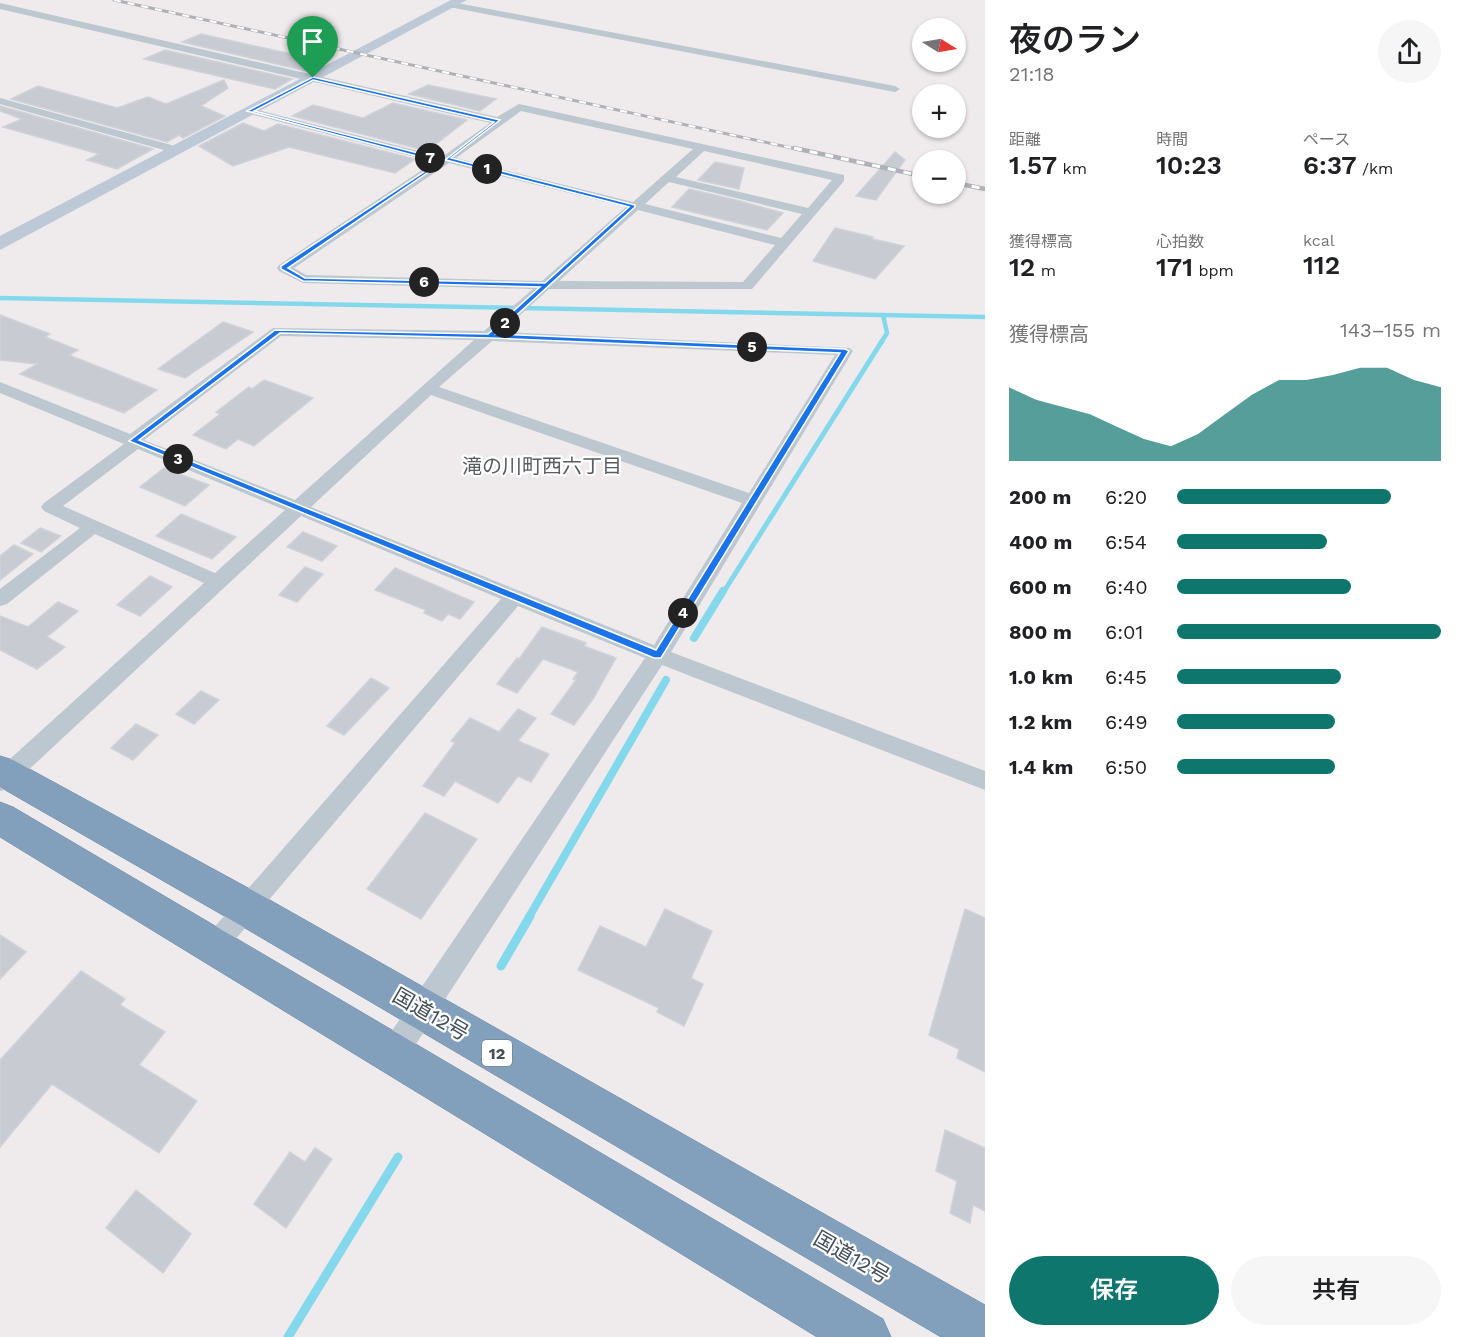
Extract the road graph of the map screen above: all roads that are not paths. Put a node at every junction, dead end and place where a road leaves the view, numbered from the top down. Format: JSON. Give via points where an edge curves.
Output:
{"nodes":[{"id":1,"x":457,"y":2,"type":"edge"},
{"id":2,"x":0,"y":6,"type":"edge"},
{"id":3,"x":313,"y":78,"type":"junction"},
{"id":4,"x":895,"y":89,"type":"dead end"},
{"id":5,"x":0,"y":102,"type":"edge"},
{"id":6,"x":250,"y":111,"type":"junction"},
{"id":7,"x":498,"y":121,"type":"junction"},
{"id":8,"x":701,"y":148,"type":"junction"},
{"id":9,"x":178,"y":150,"type":"junction"},
{"id":10,"x":445,"y":160,"type":"junction"},
{"id":11,"x":666,"y":178,"type":"junction"},
{"id":12,"x":633,"y":206,"type":"junction"},
{"id":13,"x":810,"y":212,"type":"junction"},
{"id":14,"x":784,"y":243,"type":"junction"},
{"id":15,"x":0,"y":244,"type":"edge"},
{"id":16,"x":546,"y":285,"type":"junction"},
{"id":17,"x":490,"y":336,"type":"junction"},
{"id":18,"x":0,"y":387,"type":"edge"},
{"id":19,"x":429,"y":389,"type":"junction"},
{"id":20,"x":135,"y":441,"type":"junction"},
{"id":21,"x":752,"y":500,"type":"junction"},
{"id":22,"x":299,"y":508,"type":"junction"},
{"id":23,"x":94,"y":526,"type":"junction"},
{"id":24,"x":218,"y":582,"type":"junction"},
{"id":25,"x":514,"y":597,"type":"junction"},
{"id":26,"x":0,"y":599,"type":"edge"},
{"id":27,"x":658,"y":655,"type":"junction"},
{"id":28,"x":3,"y":775,"type":"edge"},
{"id":29,"x":985,"y":781,"type":"edge"},
{"id":30,"x":0,"y":818,"type":"edge"},
{"id":31,"x":247,"y":908,"type":"junction"},
{"id":32,"x":214,"y":946,"type":"junction"},
{"id":33,"x":422,"y":1010,"type":"junction"},
{"id":34,"x":393,"y":1054,"type":"junction"},
{"id":35,"x":985,"y":1334,"type":"edge"},
{"id":36,"x":865,"y":1337,"type":"edge"}],
"edges":[{"from":1,"to":3,"type":"street"},
{"from":1,"to":4,"type":"street"},
{"from":2,"to":3,"type":"street"},
{"from":3,"to":6,"type":"street"},
{"from":3,"to":7,"type":"street"},
{"from":5,"to":9,"type":"street"},
{"from":6,"to":9,"type":"street"},
{"from":6,"to":10,"type":"street"},
{"from":7,"to":8,"type":"street","via":[[519,107]]},
{"from":7,"to":10,"type":"street"},
{"from":8,"to":11,"type":"street"},
{"from":8,"to":13,"type":"street","via":[[840,178]]},
{"from":9,"to":15,"type":"street"},
{"from":10,"to":12,"type":"street"},
{"from":10,"to":16,"type":"street","via":[[284,268],[303,279]]},
{"from":11,"to":12,"type":"street"},
{"from":11,"to":13,"type":"street"},
{"from":12,"to":14,"type":"street"},
{"from":12,"to":16,"type":"street"},
{"from":13,"to":14,"type":"street"},
{"from":14,"to":16,"type":"street","via":[[747,286]]},
{"from":16,"to":17,"type":"street"},
{"from":17,"to":19,"type":"street"},
{"from":17,"to":20,"type":"street","via":[[278,331]]},
{"from":17,"to":21,"type":"street","via":[[845,351]]},
{"from":18,"to":20,"type":"street"},
{"from":19,"to":21,"type":"street"},
{"from":19,"to":22,"type":"street"},
{"from":20,"to":22,"type":"street"},
{"from":20,"to":23,"type":"street","via":[[50,507]]},
{"from":21,"to":27,"type":"street"},
{"from":22,"to":24,"type":"street"},
{"from":22,"to":25,"type":"street"},
{"from":23,"to":24,"type":"street"},
{"from":23,"to":26,"type":"street"},
{"from":24,"to":28,"type":"street"},
{"from":25,"to":27,"type":"street"},
{"from":25,"to":31,"type":"street"},
{"from":27,"to":29,"type":"street"},
{"from":27,"to":33,"type":"street"},
{"from":28,"to":31,"type":"highway","name":"国道12号","number":"12"},
{"from":30,"to":32,"type":"highway"},
{"from":31,"to":32,"type":"street"},
{"from":31,"to":33,"type":"highway","name":"国道12号","number":"12"},
{"from":32,"to":34,"type":"highway"},
{"from":33,"to":34,"type":"street"},
{"from":33,"to":35,"type":"highway","name":"国道12号","number":"12"},
{"from":34,"to":36,"type":"highway"}]}
